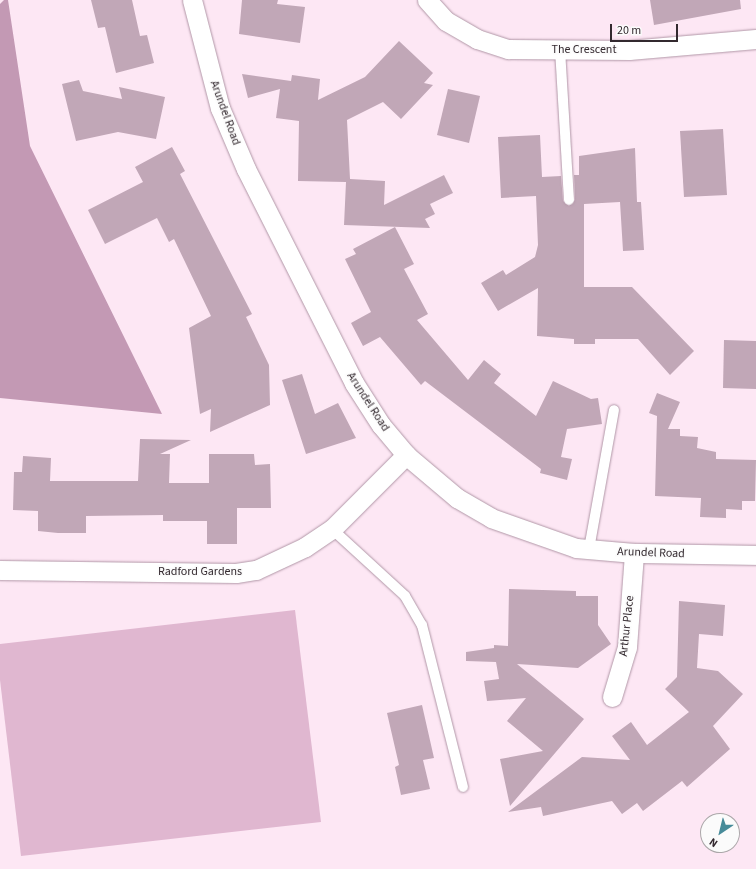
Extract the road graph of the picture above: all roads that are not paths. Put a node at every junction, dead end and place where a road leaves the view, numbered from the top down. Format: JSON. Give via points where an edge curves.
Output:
{"nodes":[{"id":1,"x":192,"y":0,"type":"edge"},
{"id":2,"x":427,"y":0,"type":"edge"},
{"id":3,"x":756,"y":39,"type":"edge"},
{"id":4,"x":560,"y":49,"type":"junction"},
{"id":5,"x":569,"y":200,"type":"dead end"},
{"id":6,"x":614,"y":410,"type":"dead end"},
{"id":7,"x":406,"y":455,"type":"junction"},
{"id":8,"x":332,"y":528,"type":"junction"},
{"id":9,"x":589,"y":549,"type":"junction"},
{"id":10,"x":634,"y":554,"type":"junction"},
{"id":11,"x":756,"y":556,"type":"edge"},
{"id":12,"x":0,"y":570,"type":"edge"},
{"id":13,"x":612,"y":697,"type":"dead end"},
{"id":14,"x":463,"y":787,"type":"dead end"}],
"edges":[{"from":1,"to":7,"type":"street","name":"Arundel Road","via":[[220,108],[246,169],[354,383],[381,425]]},
{"from":2,"to":4,"type":"street","name":"The Crescent","via":[[446,21],[477,40],[508,49]]},
{"from":3,"to":4,"type":"street","name":"The Crescent","via":[[629,50]]},
{"from":4,"to":5,"type":"lane"},
{"from":6,"to":9,"type":"lane"},
{"from":7,"to":8,"type":"street","name":"Radford Gardens"},
{"from":7,"to":9,"type":"street","name":"Arundel Road","via":[[457,498],[491,518],[534,534]]},
{"from":8,"to":12,"type":"street","name":"Radford Gardens","via":[[272,565],[236,573]]},
{"from":8,"to":14,"type":"lane","via":[[405,596],[422,625]]},
{"from":9,"to":10,"type":"street","name":"Arundel Road"},
{"from":10,"to":11,"type":"street","name":"Arundel Road"},
{"from":10,"to":13,"type":"street","name":"Arthur Place","via":[[627,647]]}]}
